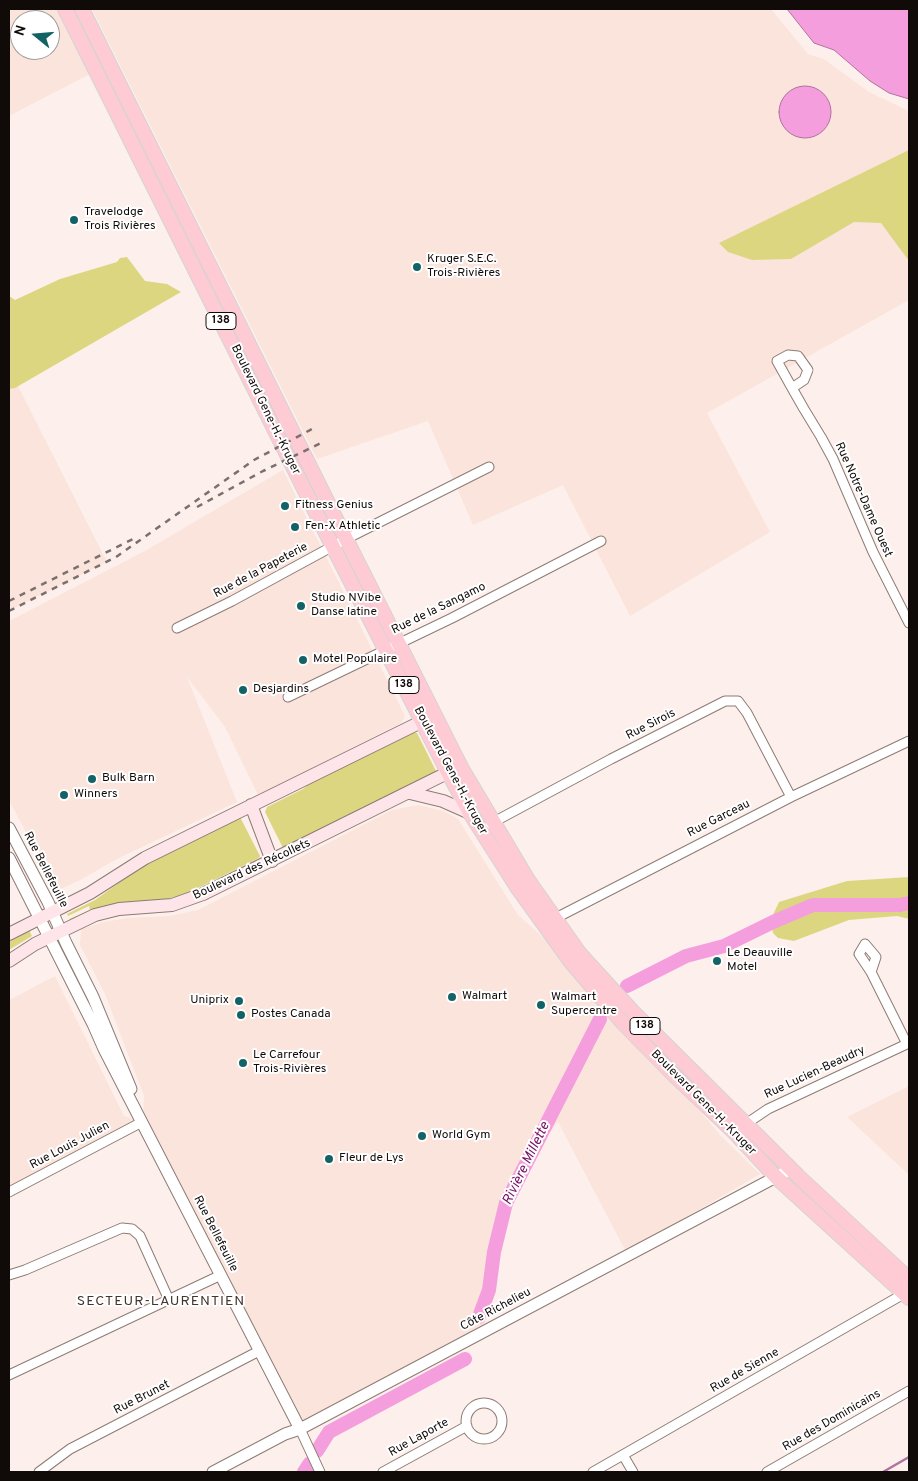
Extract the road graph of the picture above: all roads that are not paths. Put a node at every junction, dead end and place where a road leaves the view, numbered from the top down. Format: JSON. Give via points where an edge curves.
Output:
{"nodes":[{"id":1,"x":65,"y":9,"type":"edge"},
{"id":2,"x":82,"y":9,"type":"edge"},
{"id":3,"x":792,"y":388,"type":"junction"},
{"id":4,"x":489,"y":467,"type":"dead end"},
{"id":5,"x":346,"y":540,"type":"junction"},
{"id":6,"x":601,"y":542,"type":"dead end"},
{"id":7,"x":333,"y":547,"type":"junction"},
{"id":8,"x":909,"y":623,"type":"edge"},
{"id":9,"x":177,"y":628,"type":"dead end"},
{"id":10,"x":393,"y":646,"type":"junction"},
{"id":11,"x":288,"y":697,"type":"dead end"},
{"id":12,"x":429,"y":718,"type":"junction"},
{"id":13,"x":909,"y":741,"type":"edge"},
{"id":14,"x":461,"y":766,"type":"junction"},
{"id":15,"x":448,"y":773,"type":"junction"},
{"id":16,"x":410,"y":793,"type":"junction"},
{"id":17,"x":791,"y":797,"type":"junction"},
{"id":18,"x":251,"y":806,"type":"junction"},
{"id":19,"x":470,"y":813,"type":"junction"},
{"id":20,"x":493,"y":822,"type":"junction"},
{"id":21,"x":9,"y":828,"type":"edge"},
{"id":22,"x":480,"y":830,"type":"junction"},
{"id":23,"x":9,"y":858,"type":"edge"},
{"id":24,"x":272,"y":861,"type":"junction"},
{"id":25,"x":52,"y":912,"type":"junction"},
{"id":26,"x":40,"y":919,"type":"junction"},
{"id":27,"x":548,"y":922,"type":"junction"},
{"id":28,"x":9,"y":934,"type":"edge"},
{"id":29,"x":54,"y":934,"type":"junction"},
{"id":30,"x":9,"y":961,"type":"edge"},
{"id":31,"x":872,"y":972,"type":"dead end"},
{"id":32,"x":908,"y":1043,"type":"edge"},
{"id":33,"x":140,"y":1118,"type":"junction"},
{"id":34,"x":740,"y":1128,"type":"junction"},
{"id":35,"x":791,"y":1169,"type":"junction"},
{"id":36,"x":776,"y":1177,"type":"junction"},
{"id":37,"x":9,"y":1192,"type":"edge"},
{"id":38,"x":9,"y":1274,"type":"edge"},
{"id":39,"x":221,"y":1276,"type":"junction"},
{"id":40,"x":909,"y":1279,"type":"edge"},
{"id":41,"x":908,"y":1294,"type":"edge"},
{"id":42,"x":169,"y":1300,"type":"junction"},
{"id":43,"x":260,"y":1351,"type":"junction"},
{"id":44,"x":9,"y":1375,"type":"edge"},
{"id":45,"x":909,"y":1391,"type":"edge"},
{"id":46,"x":467,"y":1426,"type":"junction"},
{"id":47,"x":300,"y":1429,"type":"junction"},
{"id":48,"x":623,"y":1455,"type":"junction"},
{"id":49,"x":40,"y":1472,"type":"edge"},
{"id":50,"x":213,"y":1472,"type":"edge"},
{"id":51,"x":320,"y":1472,"type":"edge"},
{"id":52,"x":383,"y":1472,"type":"edge"},
{"id":53,"x":593,"y":1472,"type":"edge"},
{"id":54,"x":633,"y":1472,"type":"edge"},
{"id":55,"x":767,"y":1472,"type":"edge"}],
"edges":[{"from":1,"to":7,"type":"main road","name":"Boulevard Gene-H.-Kruger","number":"138"},
{"from":2,"to":5,"type":"main road","name":"Boulevard Gene-H.-Kruger","number":"138"},
{"from":3,"to":3,"type":"street","name":"Rue Notre-Dame Ouest","via":[[804,380],[808,370],[798,356],[788,355],[777,361]]},
{"from":3,"to":8,"type":"street","name":"Rue Notre-Dame Ouest","via":[[833,460],[873,552]]},
{"from":4,"to":5,"type":"street","name":"Rue de la Papeterie"},
{"from":5,"to":7,"type":"street","name":"Rue de la Papeterie"},
{"from":5,"to":10,"type":"main road","name":"Boulevard Gene-H.-Kruger","number":"138"},
{"from":6,"to":10,"type":"street","name":"Rue de la Sangamo"},
{"from":7,"to":9,"type":"street","name":"Rue de la Papeterie"},
{"from":7,"to":10,"type":"main road","name":"Boulevard Gene-H.-Kruger","number":"138"},
{"from":10,"to":11,"type":"street","name":"Rue de la Sangamo"},
{"from":10,"to":12,"type":"main road","name":"Boulevard Gene-H.-Kruger","number":"138"},
{"from":12,"to":14,"type":"main road","name":"Boulevard Gene-H.-Kruger","number":"138"},
{"from":12,"to":15,"type":"main road","name":"Boulevard Gene-H.-Kruger","number":"138"},
{"from":12,"to":18,"type":"main road"},
{"from":13,"to":17,"type":"street","name":"Rue Garceau"},
{"from":14,"to":15,"type":"main road","name":"Boulevard des Récollets"},
{"from":14,"to":20,"type":"main road","name":"Boulevard Gene-H.-Kruger","number":"138"},
{"from":15,"to":16,"type":"main road","name":"Boulevard des Récollets"},
{"from":15,"to":19,"type":"main road","name":"Boulevard Gene-H.-Kruger","number":"138"},
{"from":16,"to":19,"type":"main road","via":[[444,801]]},
{"from":16,"to":24,"type":"main road","name":"Boulevard des Récollets"},
{"from":17,"to":20,"type":"street","name":"Rue Sirois","via":[[747,713],[738,701],[725,701]]},
{"from":17,"to":27,"type":"street","name":"Rue Garceau"},
{"from":18,"to":24,"type":"main road"},
{"from":18,"to":25,"type":"main road","via":[[145,858],[95,890]]},
{"from":19,"to":22,"type":"main road","name":"Boulevard Gene-H.-Kruger","number":"138"},
{"from":20,"to":22,"type":"street","name":"Rue Sirois"},
{"from":20,"to":27,"type":"main road","name":"Boulevard Gene-H.-Kruger","number":"138","via":[[528,880]]},
{"from":21,"to":25,"type":"street","name":"Rue Bellefeuille"},
{"from":22,"to":27,"type":"main road","name":"Boulevard Gene-H.-Kruger","number":"138"},
{"from":23,"to":26,"type":"street","name":"Rue Bellefeuille"},
{"from":24,"to":29,"type":"main road","name":"Boulevard des Récollets","via":[[189,900],[166,906],[105,912]]},
{"from":25,"to":26,"type":"main road"},
{"from":25,"to":29,"type":"street","name":"Rue Bellefeuille"},
{"from":26,"to":28,"type":"main road"},
{"from":26,"to":29,"type":"street","name":"Rue Bellefeuille"},
{"from":27,"to":34,"type":"main road","name":"Boulevard Gene-H.-Kruger","number":"138"},
{"from":29,"to":30,"type":"main road","name":"Boulevard des Récollets"},
{"from":29,"to":33,"type":"street","name":"Rue Bellefeuille"},
{"from":31,"to":32,"type":"street"},
{"from":32,"to":34,"type":"street","name":"Rue Lucien-Beaudry","via":[[768,1109]]},
{"from":33,"to":37,"type":"street","name":"Rue Louis Julien"},
{"from":33,"to":39,"type":"street","name":"Rue Bellefeuille"},
{"from":34,"to":35,"type":"main road","name":"Boulevard Gene-H.-Kruger","number":"138"},
{"from":34,"to":36,"type":"main road","name":"Boulevard Gene-H.-Kruger","number":"138"},
{"from":35,"to":36,"type":"street","name":"Côte Richelieu"},
{"from":35,"to":40,"type":"main road","name":"Boulevard Gene-H.-Kruger","number":"138"},
{"from":36,"to":41,"type":"main road","name":"Boulevard Gene-H.-Kruger","number":"138"},
{"from":36,"to":47,"type":"street","name":"Côte Richelieu"},
{"from":38,"to":42,"type":"street","via":[[122,1228],[132,1229],[140,1236]]},
{"from":39,"to":42,"type":"street"},
{"from":39,"to":43,"type":"street","name":"Rue Bellefeuille"},
{"from":41,"to":48,"type":"street","name":"Rue de Sienne"},
{"from":42,"to":44,"type":"street"},
{"from":43,"to":47,"type":"street","name":"Rue Bellefeuille"},
{"from":43,"to":49,"type":"street","name":"Rue Brunet","via":[[70,1449]]},
{"from":45,"to":55,"type":"street","name":"Rue des Dominicains"},
{"from":46,"to":46,"type":"street","name":"Rue Laporte","via":[[479,1438],[491,1438],[500,1430],[502,1418],[497,1408],[486,1403],[475,1406],[467,1414]]},
{"from":46,"to":52,"type":"street","name":"Rue Laporte"},
{"from":47,"to":50,"type":"street","name":"Côte Richelieu"},
{"from":47,"to":51,"type":"street","name":"Rue Bellefeuille"},
{"from":48,"to":53,"type":"street","name":"Rue de Sienne"},
{"from":48,"to":54,"type":"street"}]}
